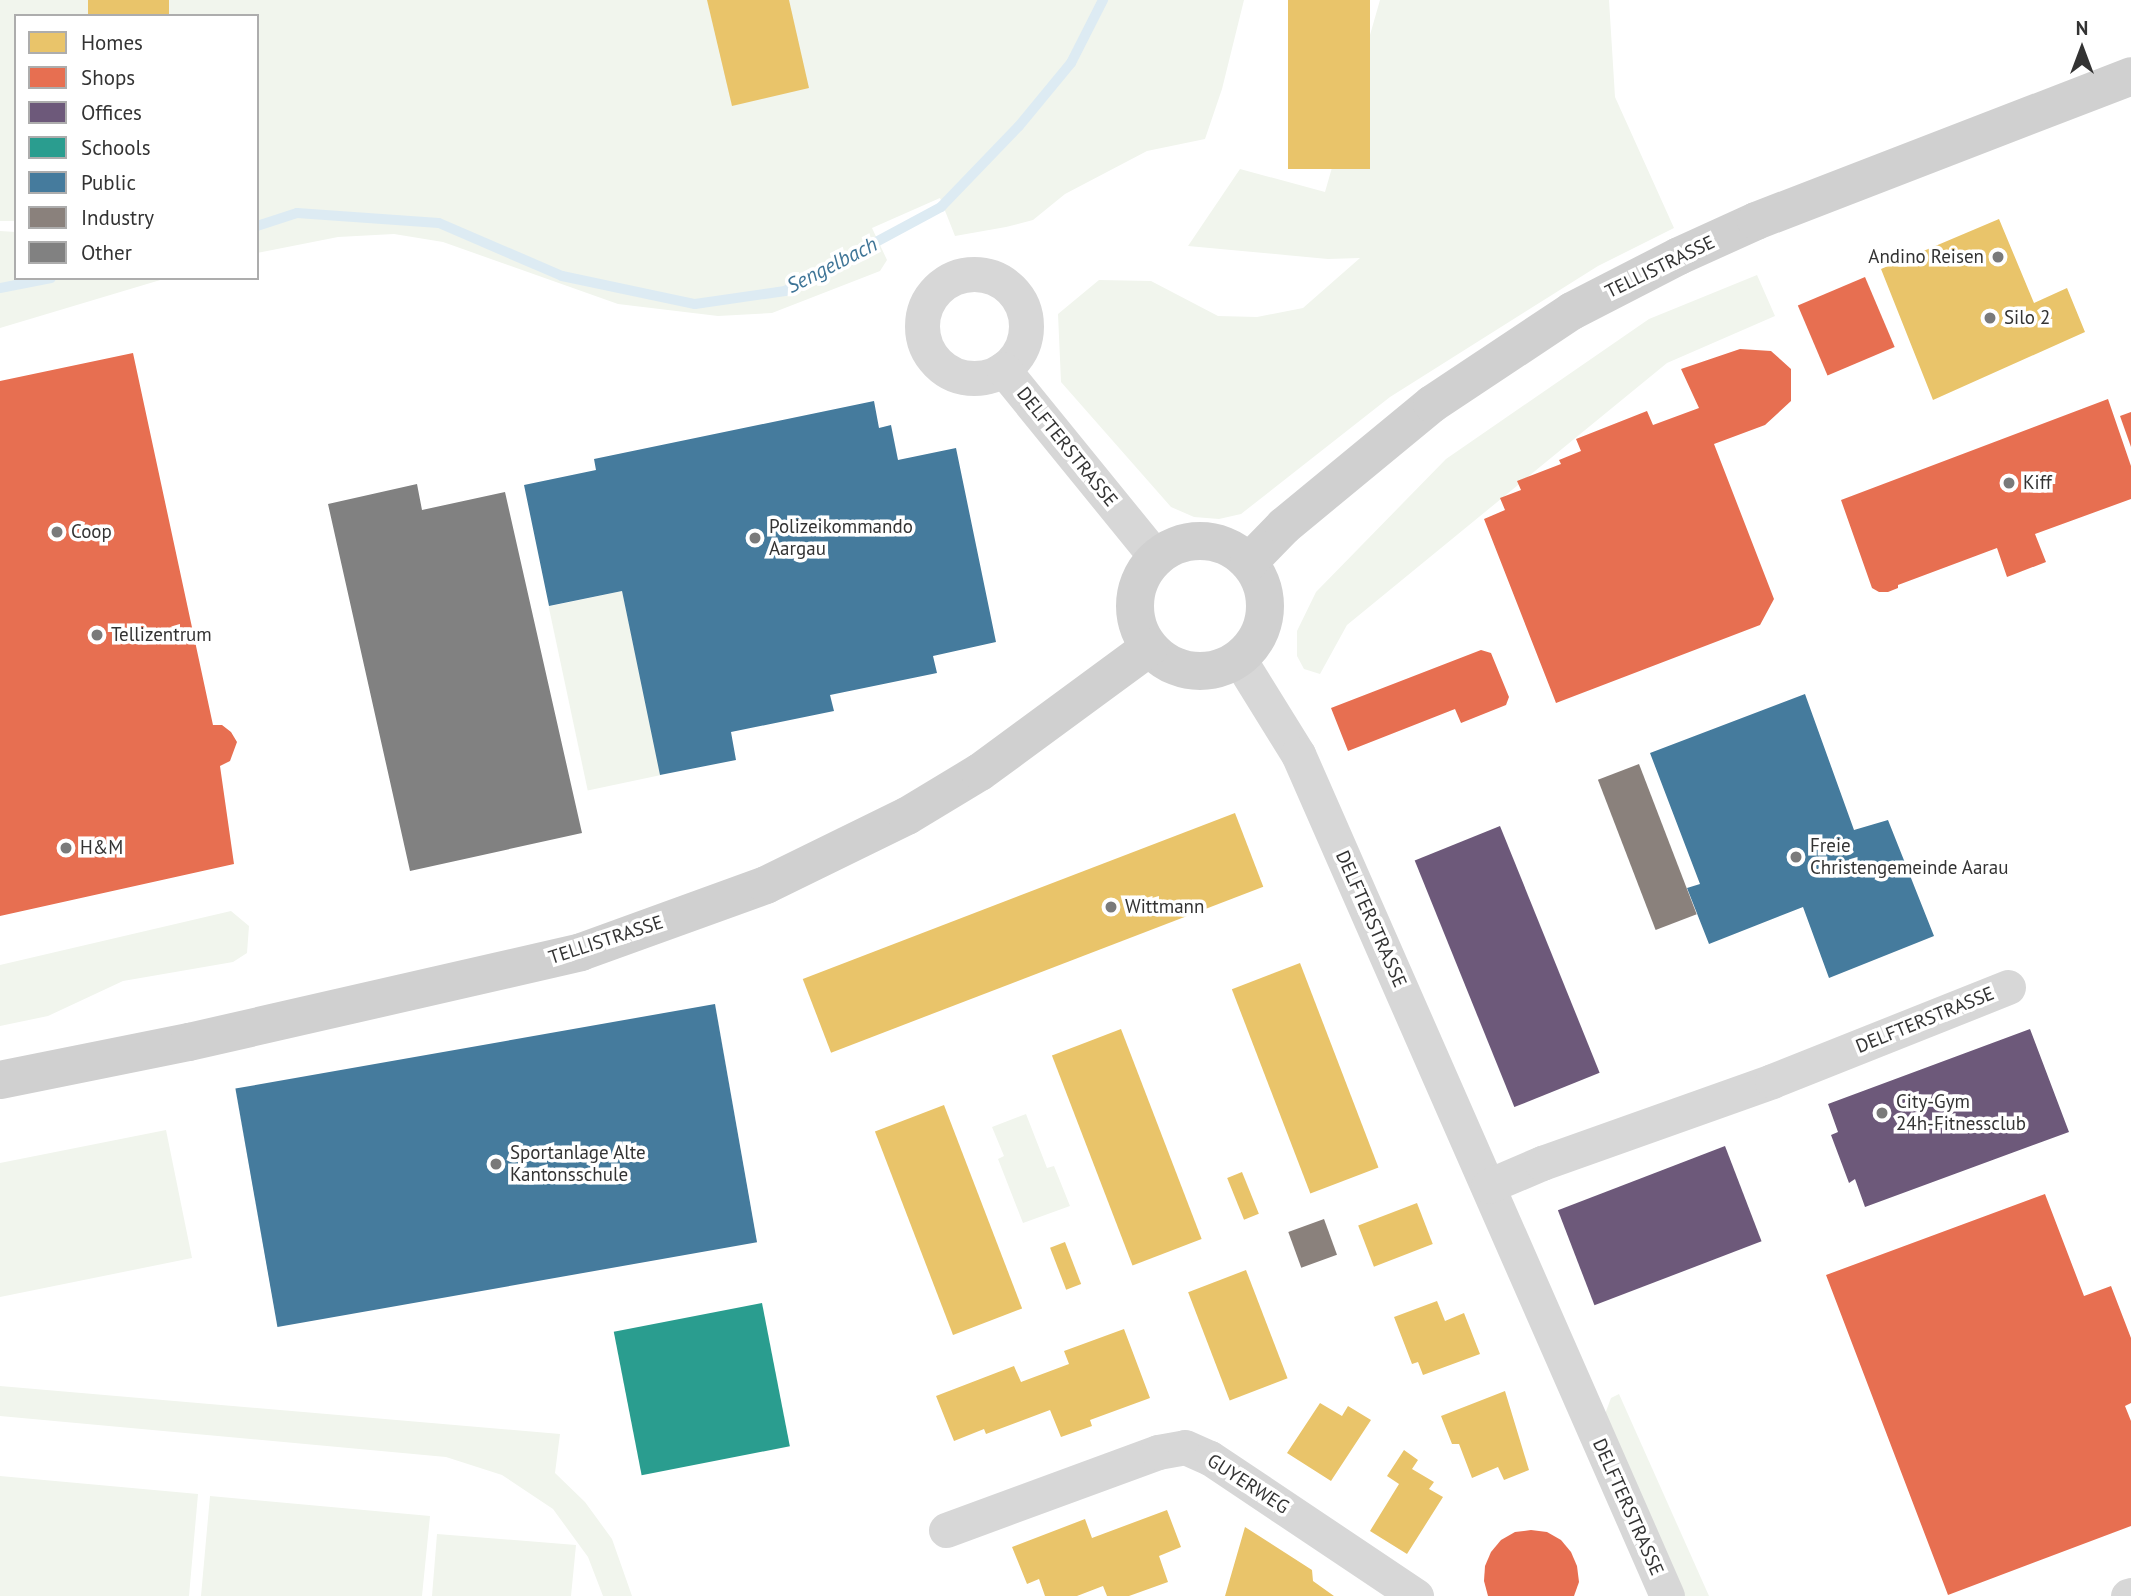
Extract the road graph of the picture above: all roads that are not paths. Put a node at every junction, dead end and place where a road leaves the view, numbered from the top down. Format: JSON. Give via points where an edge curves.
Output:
{"nodes":[{"id":1,"x":2131,"y":76,"type":"edge"},
{"id":2,"x":1003,"y":369,"type":"dead end"},
{"id":3,"x":1156,"y":557,"type":"junction"},
{"id":4,"x":1249,"y":562,"type":"junction"},
{"id":5,"x":1149,"y":648,"type":"junction"},
{"id":6,"x":1239,"y":659,"type":"junction"},
{"id":7,"x":2008,"y":987,"type":"dead end"},
{"id":8,"x":0,"y":1080,"type":"edge"},
{"id":9,"x":1488,"y":1186,"type":"junction"},
{"id":10,"x":946,"y":1530,"type":"dead end"},
{"id":11,"x":1416,"y":1596,"type":"edge"},
{"id":12,"x":1667,"y":1596,"type":"edge"}],
"edges":[{"from":1,"to":4,"type":"main road","name":"TELLISTRASSE","via":[[1756,221],[1572,311],[1432,404],[1295,517]]},
{"from":2,"to":3,"type":"street","name":"DELFTERSTRASSE"},
{"from":3,"to":4,"type":"main road","via":[[1170,547],[1204,541],[1221,544]]},
{"from":3,"to":5,"type":"main road","via":[[1138,585],[1135,601],[1135,618]]},
{"from":4,"to":6,"type":"main road","via":[[1258,575],[1266,605],[1259,635]]},
{"from":5,"to":6,"type":"main road","via":[[1172,665],[1199,672]]},
{"from":5,"to":8,"type":"main road","name":"TELLISTRASSE","via":[[980,772],[907,816],[765,885],[581,952],[189,1042]]},
{"from":6,"to":9,"type":"street","name":"DELFTERSTRASSE","via":[[1298,754]]},
{"from":7,"to":9,"type":"street","name":"DELFTERSTRASSE"},
{"from":9,"to":12,"type":"street","name":"DELFTERSTRASSE"},
{"from":10,"to":11,"type":"street","name":"GUYERWEG","via":[[1158,1452],[1185,1447],[1210,1458]]}]}
